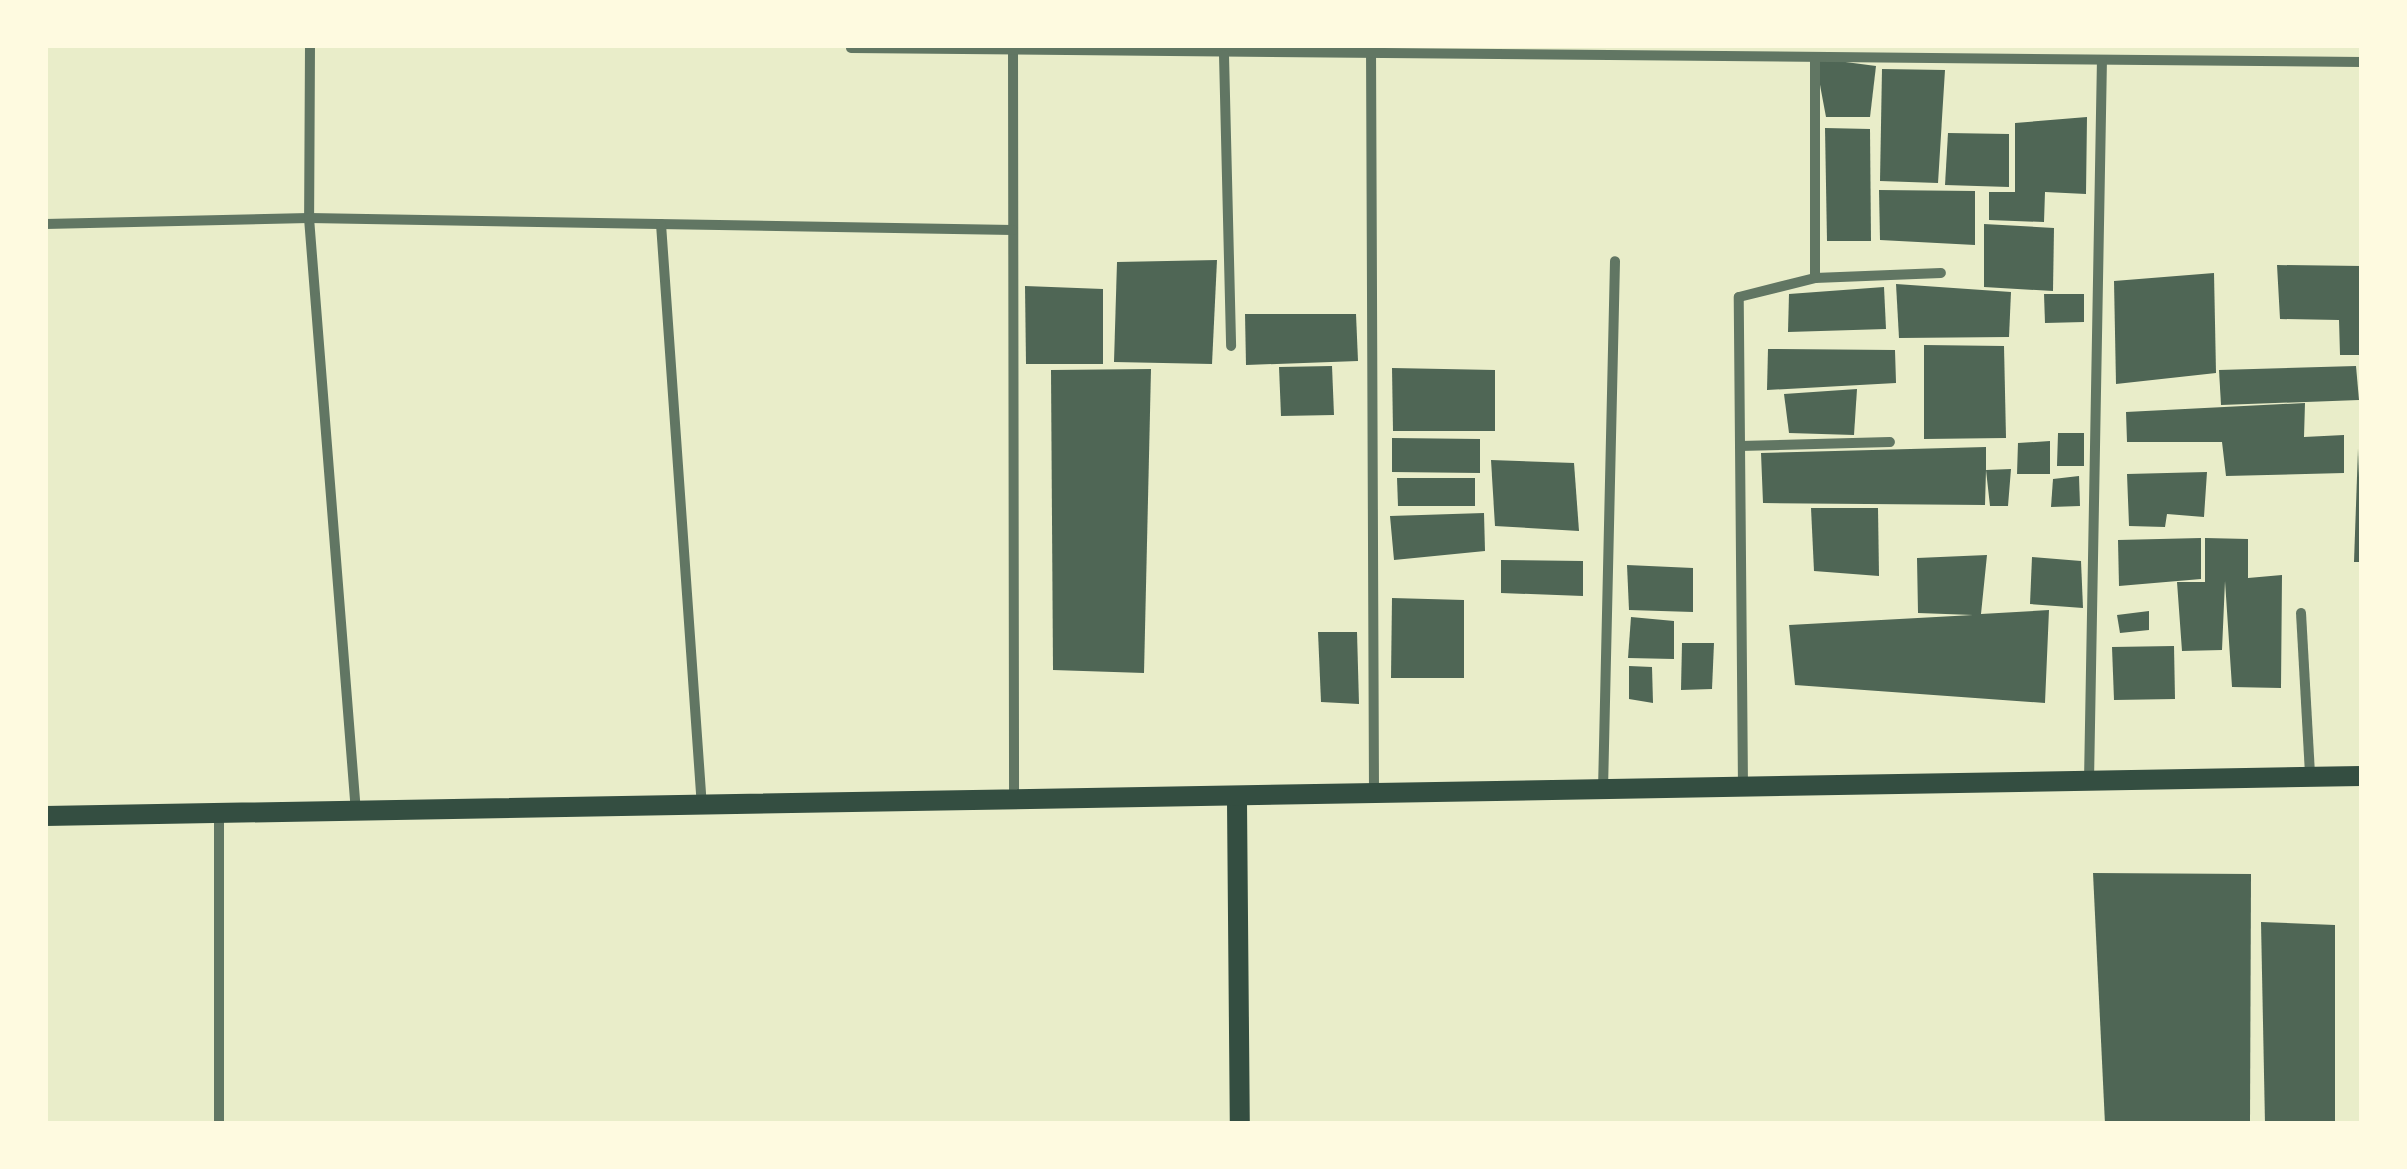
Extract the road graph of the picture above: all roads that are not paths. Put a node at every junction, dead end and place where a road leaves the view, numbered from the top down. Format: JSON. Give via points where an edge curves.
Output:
{"nodes":[{"id":1,"x":310,"y":45,"type":"edge"},
{"id":2,"x":1984,"y":45,"type":"edge"},
{"id":3,"x":851,"y":48,"type":"dead end"},
{"id":4,"x":1013,"y":49,"type":"edge"},
{"id":5,"x":1370,"y":50,"type":"edge"},
{"id":6,"x":1224,"y":55,"type":"junction"},
{"id":7,"x":1815,"y":58,"type":"junction"},
{"id":8,"x":1984,"y":60,"type":"junction"},
{"id":9,"x":2102,"y":60,"type":"junction"},
{"id":10,"x":2362,"y":62,"type":"edge"},
{"id":11,"x":308,"y":218,"type":"junction"},
{"id":12,"x":45,"y":224,"type":"edge"},
{"id":13,"x":660,"y":224,"type":"junction"},
{"id":14,"x":1014,"y":230,"type":"junction"},
{"id":15,"x":1615,"y":261,"type":"dead end"},
{"id":16,"x":1941,"y":273,"type":"dead end"},
{"id":17,"x":1815,"y":278,"type":"junction"},
{"id":18,"x":1231,"y":346,"type":"dead end"},
{"id":19,"x":1890,"y":442,"type":"dead end"},
{"id":20,"x":1740,"y":446,"type":"junction"},
{"id":21,"x":2302,"y":613,"type":"dead end"},
{"id":22,"x":2362,"y":776,"type":"edge"},
{"id":23,"x":2310,"y":777,"type":"junction"},
{"id":24,"x":2089,"y":781,"type":"junction"},
{"id":25,"x":1743,"y":792,"type":"junction"},
{"id":26,"x":1603,"y":793,"type":"junction"},
{"id":27,"x":1374,"y":800,"type":"junction"},
{"id":28,"x":1237,"y":802,"type":"junction"},
{"id":29,"x":1014,"y":806,"type":"junction"},
{"id":30,"x":702,"y":810,"type":"junction"},
{"id":31,"x":45,"y":816,"type":"edge"},
{"id":32,"x":219,"y":816,"type":"junction"},
{"id":33,"x":356,"y":816,"type":"junction"},
{"id":34,"x":219,"y":1124,"type":"edge"},
{"id":35,"x":1240,"y":1124,"type":"edge"}],
"edges":[{"from":1,"to":11,"type":"street"},
{"from":2,"to":8,"type":"street"},
{"from":3,"to":4,"type":"street"},
{"from":4,"to":6,"type":"street"},
{"from":4,"to":14,"type":"street"},
{"from":5,"to":6,"type":"street"},
{"from":5,"to":7,"type":"street"},
{"from":5,"to":27,"type":"street"},
{"from":6,"to":18,"type":"street"},
{"from":7,"to":8,"type":"street"},
{"from":7,"to":17,"type":"street"},
{"from":8,"to":9,"type":"street"},
{"from":9,"to":10,"type":"street"},
{"from":9,"to":24,"type":"street"},
{"from":11,"to":12,"type":"street"},
{"from":11,"to":13,"type":"street"},
{"from":11,"to":33,"type":"street"},
{"from":13,"to":14,"type":"street"},
{"from":13,"to":30,"type":"street"},
{"from":14,"to":29,"type":"street"},
{"from":15,"to":26,"type":"street"},
{"from":16,"to":17,"type":"street"},
{"from":17,"to":20,"type":"street","via":[[1739,296]]},
{"from":19,"to":20,"type":"street"},
{"from":20,"to":25,"type":"street"},
{"from":21,"to":23,"type":"street"},
{"from":22,"to":23,"type":"main road"},
{"from":23,"to":24,"type":"main road"},
{"from":24,"to":25,"type":"main road"},
{"from":25,"to":26,"type":"main road"},
{"from":26,"to":27,"type":"main road"},
{"from":27,"to":28,"type":"main road"},
{"from":28,"to":29,"type":"main road"},
{"from":28,"to":35,"type":"main road"},
{"from":29,"to":30,"type":"main road"},
{"from":30,"to":33,"type":"main road"},
{"from":31,"to":32,"type":"main road"},
{"from":32,"to":33,"type":"main road"},
{"from":32,"to":34,"type":"street"}]}
